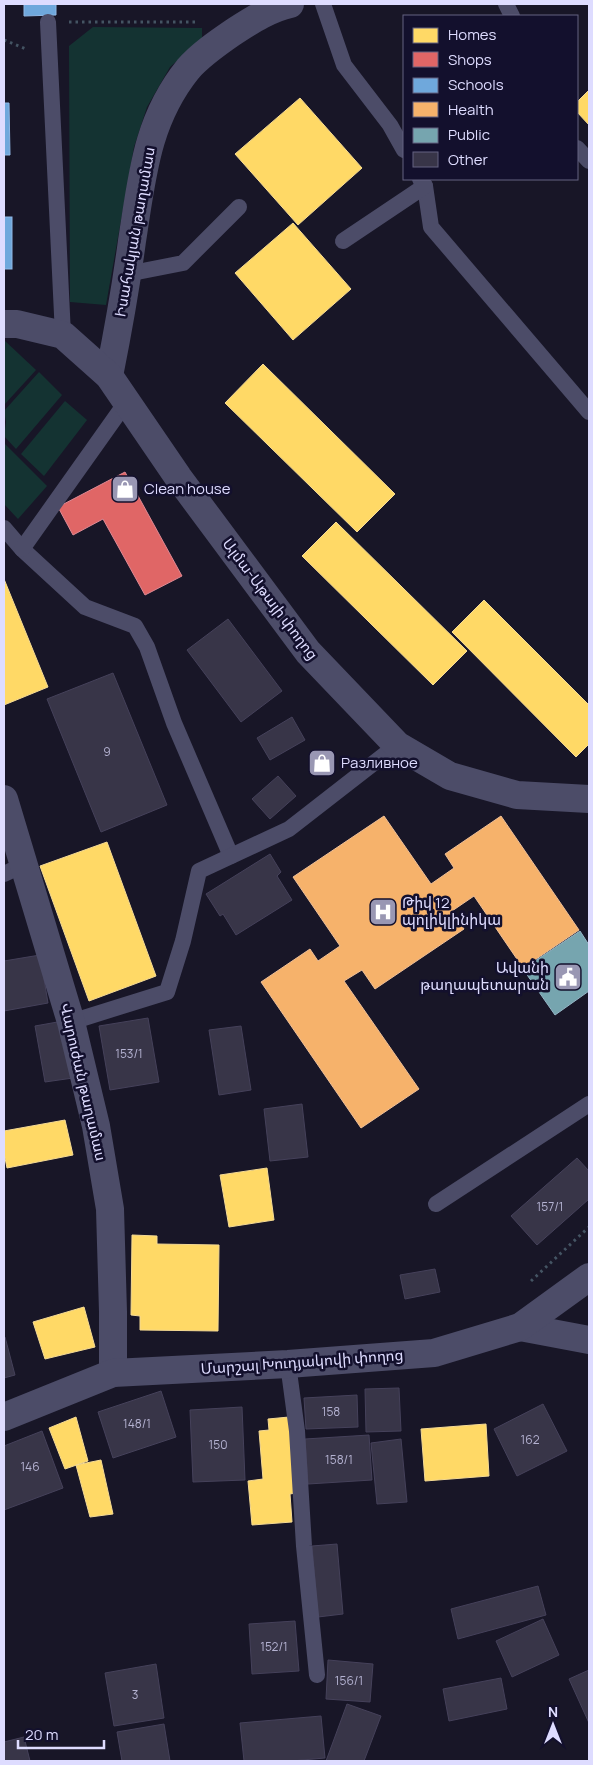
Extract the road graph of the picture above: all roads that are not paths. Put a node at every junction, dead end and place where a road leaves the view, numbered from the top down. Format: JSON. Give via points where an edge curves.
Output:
{"nodes":[{"id":1,"x":290,"y":4,"type":"edge"},
{"id":2,"x":323,"y":4,"type":"edge"},
{"id":3,"x":48,"y":22,"type":"road end"},
{"id":4,"x":403,"y":148,"type":"edge"},
{"id":5,"x":578,"y":149,"type":"edge"},
{"id":6,"x":589,"y":162,"type":"edge"},
{"id":7,"x":423,"y":183,"type":"edge"},
{"id":8,"x":239,"y":207,"type":"dead end"},
{"id":9,"x":343,"y":241,"type":"dead end"},
{"id":10,"x":127,"y":274,"type":"junction"},
{"id":11,"x":4,"y":324,"type":"edge"},
{"id":12,"x":63,"y":335,"type":"junction"},
{"id":13,"x":109,"y":376,"type":"junction"},
{"id":14,"x":126,"y":401,"type":"junction"},
{"id":15,"x":589,"y":412,"type":"edge"},
{"id":16,"x":4,"y":528,"type":"edge"},
{"id":17,"x":22,"y":548,"type":"junction"},
{"id":18,"x":397,"y":745,"type":"junction"},
{"id":19,"x":4,"y":799,"type":"edge"},
{"id":20,"x":589,"y":799,"type":"edge"},
{"id":21,"x":231,"y":856,"type":"junction"},
{"id":22,"x":14,"y":870,"type":"edge"},
{"id":23,"x":71,"y":1022,"type":"junction"},
{"id":24,"x":589,"y":1104,"type":"edge"},
{"id":25,"x":436,"y":1204,"type":"dead end"},
{"id":26,"x":589,"y":1277,"type":"edge"},
{"id":27,"x":520,"y":1327,"type":"junction"},
{"id":28,"x":589,"y":1340,"type":"edge"},
{"id":29,"x":288,"y":1364,"type":"junction"},
{"id":30,"x":113,"y":1373,"type":"junction"},
{"id":31,"x":4,"y":1417,"type":"edge"},
{"id":32,"x":317,"y":1675,"type":"dead end"}],
"edges":[{"from":1,"to":10,"type":"street","name":"Իսահակյան թաղամաս","via":[[249,22],[217,43],[189,69],[169,98],[144,160]]},
{"from":2,"to":4,"type":"lane","via":[[344,65],[390,125]]},
{"from":3,"to":12,"type":"lane"},
{"from":5,"to":6,"type":"lane"},
{"from":7,"to":9,"type":"lane"},
{"from":7,"to":15,"type":"lane","via":[[431,226]]},
{"from":8,"to":10,"type":"lane","via":[[183,263]]},
{"from":10,"to":13,"type":"street","name":"Իսահակյան թաղամաս"},
{"from":11,"to":12,"type":"street","name":"Ալմա-Աթայի փողոց"},
{"from":12,"to":13,"type":"street","name":"Ալմա-Աթայի փողոց"},
{"from":13,"to":14,"type":"street","name":"Ալմա-Աթայի փողոց"},
{"from":14,"to":17,"type":"lane"},
{"from":14,"to":18,"type":"street","name":"Ալմա-Աթայի փողոց","via":[[178,477],[308,652]]},
{"from":16,"to":17,"type":"lane"},
{"from":17,"to":21,"type":"lane","via":[[85,607],[135,626],[147,647],[174,723]]},
{"from":18,"to":20,"type":"street","name":"Ալմա-Աթայի փողոց","via":[[460,779],[517,795]]},
{"from":18,"to":21,"type":"lane","via":[[289,829]]},
{"from":19,"to":22,"type":"street","name":"Վարուժան թաղամաս"},
{"from":21,"to":23,"type":"lane","via":[[199,872],[183,941],[166,992]]},
{"from":22,"to":23,"type":"street","name":"Վարուժան թաղամաս"},
{"from":23,"to":30,"type":"street","name":"Վարուժան թաղամաս","via":[[96,1126],[110,1209]]},
{"from":24,"to":25,"type":"lane"},
{"from":26,"to":27,"type":"street","name":"Մարշալ Խուդյակովի փողոց"},
{"from":27,"to":28,"type":"street"},
{"from":27,"to":29,"type":"street","name":"Մարշալ Խուդյակովի փողոց","via":[[434,1353]]},
{"from":29,"to":30,"type":"street","name":"Մարշալ Խուդյակովի փողոց"},
{"from":29,"to":32,"type":"lane","via":[[297,1431]]},
{"from":30,"to":31,"type":"street","name":"Մարշալ Խուդյակովի փողոց"}]}
